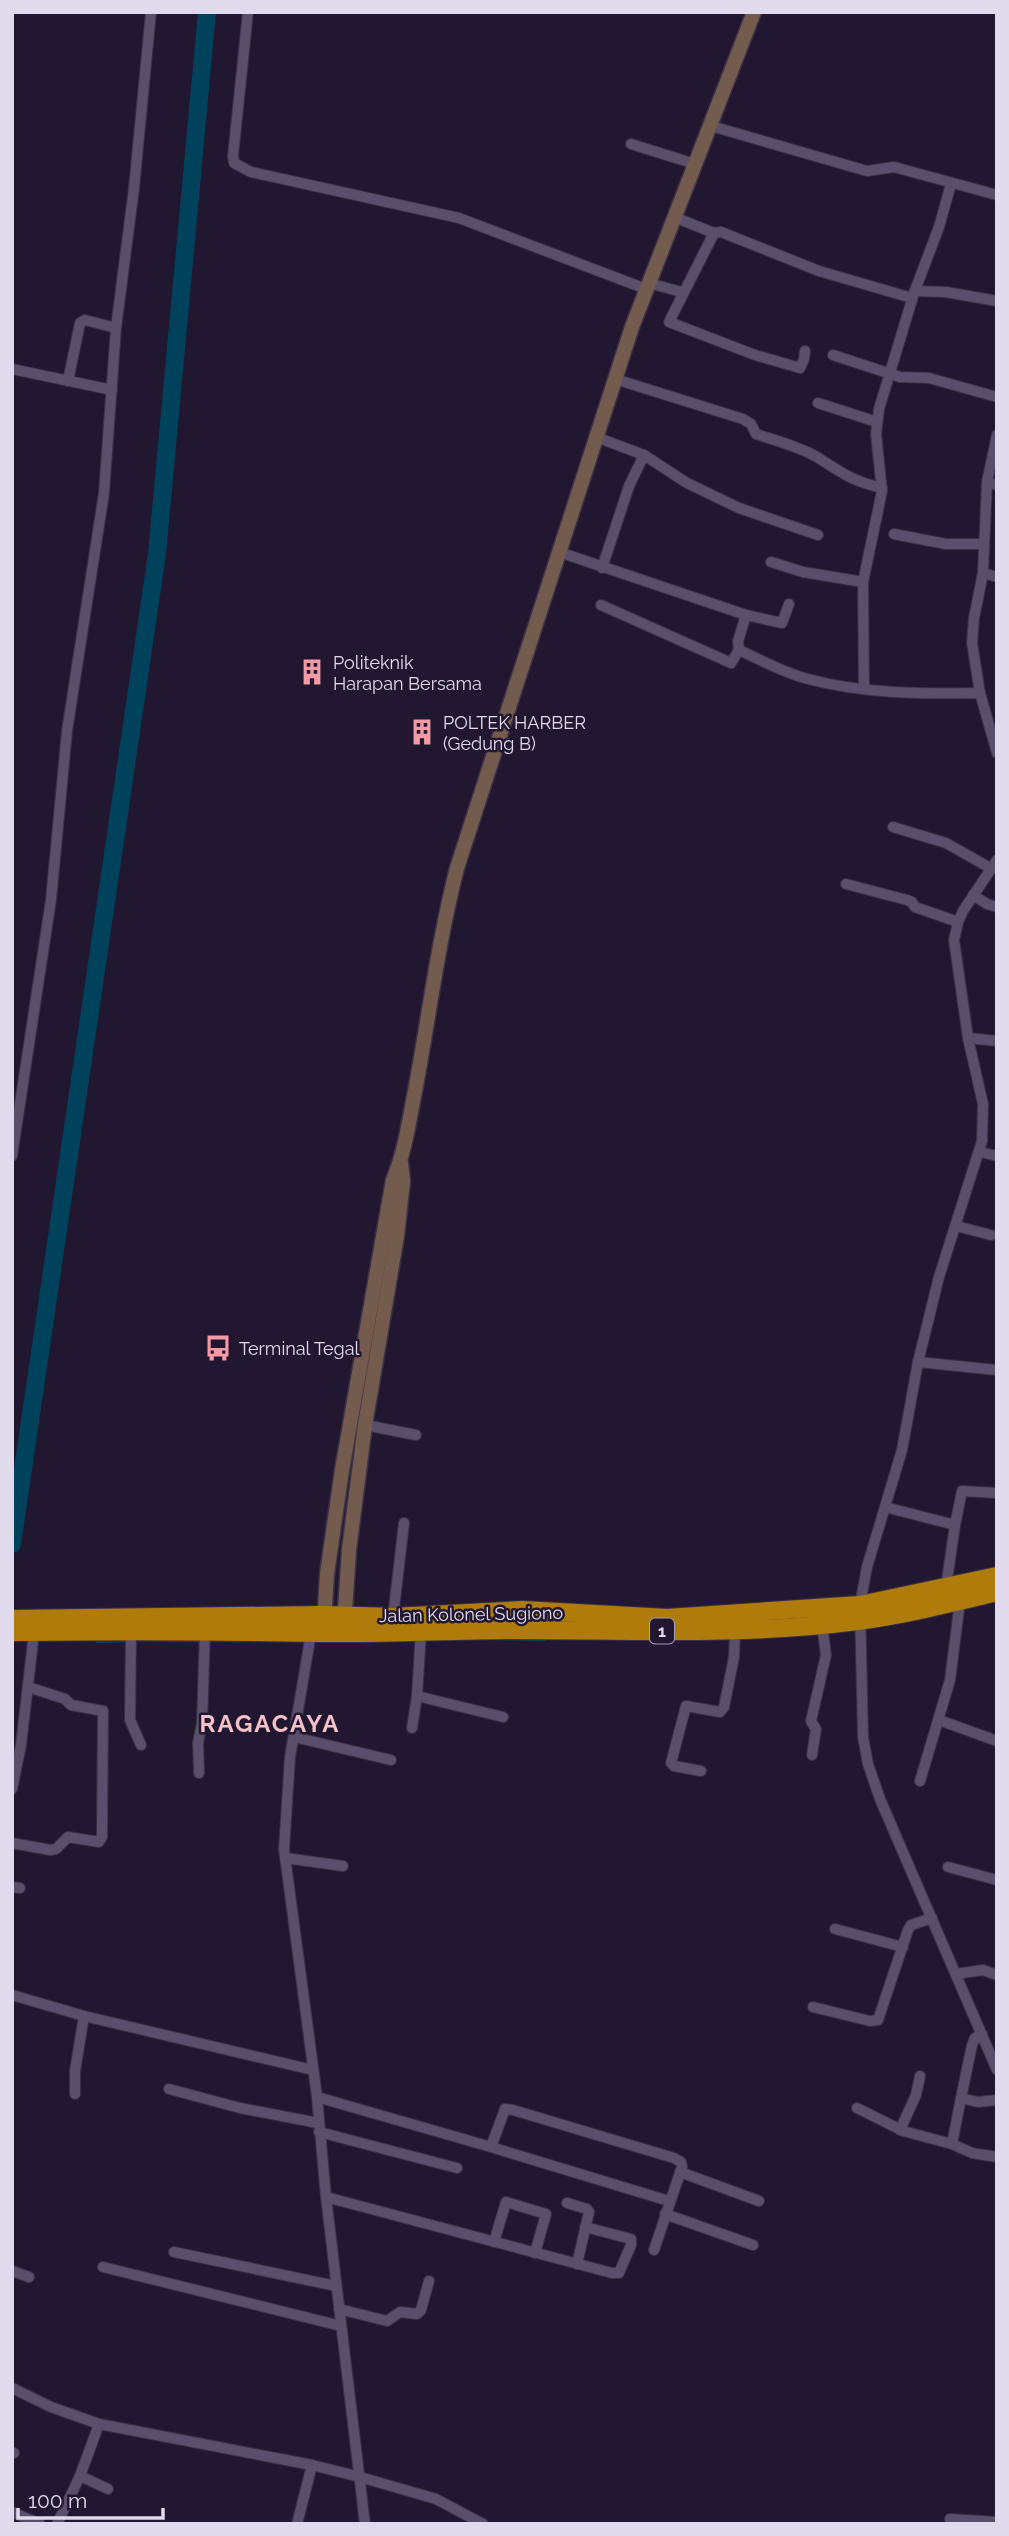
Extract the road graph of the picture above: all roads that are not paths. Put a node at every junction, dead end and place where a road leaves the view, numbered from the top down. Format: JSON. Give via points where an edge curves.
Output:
{"nodes":[{"id":1,"x":151,"y":12,"type":"edge"},
{"id":2,"x":248,"y":12,"type":"edge"},
{"id":3,"x":754,"y":12,"type":"edge"},
{"id":4,"x":712,"y":126,"type":"junction"},
{"id":5,"x":631,"y":144,"type":"dead end"},
{"id":6,"x":695,"y":164,"type":"junction"},
{"id":7,"x":951,"y":184,"type":"junction"},
{"id":8,"x":997,"y":195,"type":"edge"},
{"id":9,"x":674,"y":217,"type":"junction"},
{"id":10,"x":714,"y":233,"type":"junction"},
{"id":11,"x":647,"y":286,"type":"junction"},
{"id":12,"x":682,"y":292,"type":"junction"},
{"id":13,"x":914,"y":294,"type":"junction"},
{"id":14,"x":997,"y":301,"type":"edge"},
{"id":15,"x":116,"y":328,"type":"junction"},
{"id":16,"x":805,"y":351,"type":"dead end"},
{"id":17,"x":833,"y":355,"type":"dead end"},
{"id":18,"x":12,"y":369,"type":"edge"},
{"id":19,"x":889,"y":373,"type":"junction"},
{"id":20,"x":615,"y":379,"type":"junction"},
{"id":21,"x":68,"y":381,"type":"junction"},
{"id":22,"x":112,"y":390,"type":"junction"},
{"id":23,"x":997,"y":397,"type":"edge"},
{"id":24,"x":818,"y":403,"type":"dead end"},
{"id":25,"x":877,"y":422,"type":"junction"},
{"id":26,"x":997,"y":435,"type":"edge"},
{"id":27,"x":603,"y":439,"type":"junction"},
{"id":28,"x":643,"y":455,"type":"junction"},
{"id":29,"x":992,"y":484,"type":"edge"},
{"id":30,"x":881,"y":488,"type":"junction"},
{"id":31,"x":894,"y":534,"type":"dead end"},
{"id":32,"x":818,"y":535,"type":"dead end"},
{"id":33,"x":984,"y":544,"type":"junction"},
{"id":34,"x":559,"y":552,"type":"junction"},
{"id":35,"x":771,"y":562,"type":"dead end"},
{"id":36,"x":602,"y":568,"type":"junction"},
{"id":37,"x":983,"y":573,"type":"junction"},
{"id":38,"x":997,"y":577,"type":"edge"},
{"id":39,"x":863,"y":582,"type":"junction"},
{"id":40,"x":789,"y":604,"type":"dead end"},
{"id":41,"x":601,"y":605,"type":"dead end"},
{"id":42,"x":746,"y":615,"type":"junction"},
{"id":43,"x":738,"y":650,"type":"junction"},
{"id":44,"x":864,"y":689,"type":"junction"},
{"id":45,"x":980,"y":693,"type":"junction"},
{"id":46,"x":997,"y":752,"type":"edge"},
{"id":47,"x":893,"y":827,"type":"dead end"},
{"id":48,"x":994,"y":864,"type":"edge"},
{"id":49,"x":846,"y":884,"type":"dead end"},
{"id":50,"x":973,"y":895,"type":"junction"},
{"id":51,"x":997,"y":907,"type":"edge"},
{"id":52,"x":958,"y":922,"type":"junction"},
{"id":53,"x":968,"y":1038,"type":"junction"},
{"id":54,"x":997,"y":1041,"type":"edge"},
{"id":55,"x":980,"y":1152,"type":"junction"},
{"id":56,"x":12,"y":1156,"type":"edge"},
{"id":57,"x":997,"y":1156,"type":"edge"},
{"id":58,"x":401,"y":1161,"type":"junction"},
{"id":59,"x":956,"y":1226,"type":"junction"},
{"id":60,"x":991,"y":1235,"type":"dead end"},
{"id":61,"x":918,"y":1362,"type":"junction"},
{"id":62,"x":997,"y":1370,"type":"edge"},
{"id":63,"x":365,"y":1425,"type":"junction"},
{"id":64,"x":416,"y":1435,"type":"dead end"},
{"id":65,"x":997,"y":1493,"type":"edge"},
{"id":66,"x":338,"y":1498,"type":"junction"},
{"id":67,"x":355,"y":1500,"type":"junction"},
{"id":68,"x":885,"y":1507,"type":"junction"},
{"id":69,"x":404,"y":1523,"type":"dead end"},
{"id":70,"x":955,"y":1525,"type":"junction"},
{"id":71,"x":997,"y":1576,"type":"edge"},
{"id":72,"x":946,"y":1587,"type":"junction"},
{"id":73,"x":997,"y":1592,"type":"edge"},
{"id":74,"x":960,"y":1601,"type":"junction"},
{"id":75,"x":860,"y":1613,"type":"junction"},
{"id":76,"x":393,"y":1616,"type":"junction"},
{"id":77,"x":344,"y":1624,"type":"junction"},
{"id":78,"x":822,"y":1625,"type":"junction"},
{"id":79,"x":20,"y":1627,"type":"edge"},
{"id":80,"x":316,"y":1629,"type":"junction"},
{"id":81,"x":735,"y":1629,"type":"junction"},
{"id":82,"x":205,"y":1633,"type":"junction"},
{"id":83,"x":421,"y":1638,"type":"junction"},
{"id":84,"x":131,"y":1640,"type":"junction"},
{"id":85,"x":28,"y":1687,"type":"junction"},
{"id":86,"x":417,"y":1696,"type":"junction"},
{"id":87,"x":503,"y":1717,"type":"dead end"},
{"id":88,"x":939,"y":1720,"type":"junction"},
{"id":89,"x":412,"y":1728,"type":"dead end"},
{"id":90,"x":294,"y":1737,"type":"junction"},
{"id":91,"x":997,"y":1741,"type":"edge"},
{"id":92,"x":141,"y":1745,"type":"dead end"},
{"id":93,"x":812,"y":1755,"type":"dead end"},
{"id":94,"x":391,"y":1760,"type":"dead end"},
{"id":95,"x":701,"y":1771,"type":"dead end"},
{"id":96,"x":199,"y":1773,"type":"dead end"},
{"id":97,"x":920,"y":1782,"type":"dead end"},
{"id":98,"x":12,"y":1789,"type":"edge"},
{"id":99,"x":12,"y":1843,"type":"edge"},
{"id":100,"x":285,"y":1857,"type":"junction"},
{"id":101,"x":342,"y":1867,"type":"dead end"},
{"id":102,"x":948,"y":1867,"type":"dead end"},
{"id":103,"x":997,"y":1881,"type":"edge"},
{"id":104,"x":929,"y":1919,"type":"junction"},
{"id":105,"x":835,"y":1929,"type":"dead end"},
{"id":106,"x":903,"y":1947,"type":"junction"},
{"id":107,"x":956,"y":1974,"type":"junction"},
{"id":108,"x":997,"y":1975,"type":"edge"},
{"id":109,"x":12,"y":1995,"type":"edge"},
{"id":110,"x":813,"y":2007,"type":"dead end"},
{"id":111,"x":84,"y":2016,"type":"junction"},
{"id":112,"x":979,"y":2036,"type":"junction"},
{"id":113,"x":313,"y":2070,"type":"junction"},
{"id":114,"x":997,"y":2070,"type":"edge"},
{"id":115,"x":920,"y":2076,"type":"dead end"},
{"id":116,"x":169,"y":2089,"type":"dead end"},
{"id":117,"x":75,"y":2094,"type":"dead end"},
{"id":118,"x":317,"y":2097,"type":"junction"},
{"id":119,"x":961,"y":2098,"type":"junction"},
{"id":120,"x":997,"y":2100,"type":"edge"},
{"id":121,"x":857,"y":2108,"type":"dead end"},
{"id":122,"x":318,"y":2127,"type":"junction"},
{"id":123,"x":900,"y":2130,"type":"junction"},
{"id":124,"x":951,"y":2144,"type":"junction"},
{"id":125,"x":491,"y":2147,"type":"junction"},
{"id":126,"x":997,"y":2157,"type":"edge"},
{"id":127,"x":457,"y":2168,"type":"dead end"},
{"id":128,"x":680,"y":2172,"type":"junction"},
{"id":129,"x":326,"y":2197,"type":"junction"},
{"id":130,"x":669,"y":2201,"type":"junction"},
{"id":131,"x":759,"y":2202,"type":"dead end"},
{"id":132,"x":566,"y":2203,"type":"dead end"},
{"id":133,"x":665,"y":2214,"type":"junction"},
{"id":134,"x":586,"y":2227,"type":"junction"},
{"id":135,"x":494,"y":2242,"type":"junction"},
{"id":136,"x":753,"y":2245,"type":"dead end"},
{"id":137,"x":654,"y":2250,"type":"dead end"},
{"id":138,"x":174,"y":2252,"type":"dead end"},
{"id":139,"x":535,"y":2253,"type":"junction"},
{"id":140,"x":577,"y":2264,"type":"junction"},
{"id":141,"x":103,"y":2267,"type":"dead end"},
{"id":142,"x":12,"y":2271,"type":"edge"},
{"id":143,"x":29,"y":2277,"type":"dead end"},
{"id":144,"x":429,"y":2281,"type":"dead end"},
{"id":145,"x":336,"y":2286,"type":"junction"},
{"id":146,"x":339,"y":2309,"type":"junction"},
{"id":147,"x":341,"y":2326,"type":"junction"},
{"id":148,"x":12,"y":2388,"type":"edge"},
{"id":149,"x":99,"y":2424,"type":"junction"},
{"id":150,"x":312,"y":2465,"type":"junction"},
{"id":151,"x":80,"y":2476,"type":"junction"},
{"id":152,"x":359,"y":2477,"type":"junction"},
{"id":153,"x":108,"y":2489,"type":"dead end"},
{"id":154,"x":12,"y":2512,"type":"edge"},
{"id":155,"x":950,"y":2519,"type":"dead end"},
{"id":156,"x":997,"y":2522,"type":"edge"},
{"id":157,"x":40,"y":2524,"type":"edge"},
{"id":158,"x":57,"y":2524,"type":"edge"},
{"id":159,"x":297,"y":2524,"type":"edge"},
{"id":160,"x":365,"y":2524,"type":"edge"},
{"id":161,"x":483,"y":2524,"type":"edge"}],
"edges":[{"from":1,"to":15,"type":"street"},
{"from":2,"to":11,"type":"street","via":[[234,163],[251,172],[474,223]]},
{"from":3,"to":4,"type":"main road"},
{"from":4,"to":6,"type":"main road"},
{"from":4,"to":7,"type":"street","via":[[867,172],[894,167]]},
{"from":5,"to":6,"type":"street"},
{"from":6,"to":9,"type":"main road"},
{"from":7,"to":8,"type":"street"},
{"from":7,"to":13,"type":"street"},
{"from":9,"to":10,"type":"street"},
{"from":9,"to":11,"type":"main road"},
{"from":10,"to":12,"type":"street"},
{"from":10,"to":13,"type":"street","via":[[722,232],[818,271]]},
{"from":11,"to":12,"type":"street"},
{"from":11,"to":20,"type":"main road"},
{"from":12,"to":16,"type":"street","via":[[670,323],[800,368]]},
{"from":13,"to":14,"type":"street","via":[[946,292]]},
{"from":13,"to":19,"type":"street"},
{"from":15,"to":21,"type":"street","via":[[85,320],[80,323]]},
{"from":15,"to":22,"type":"street"},
{"from":17,"to":19,"type":"street"},
{"from":18,"to":21,"type":"street"},
{"from":19,"to":23,"type":"street"},
{"from":19,"to":25,"type":"street"},
{"from":20,"to":27,"type":"main road"},
{"from":20,"to":30,"type":"street","via":[[743,419],[756,434],[793,445],[848,478]]},
{"from":21,"to":22,"type":"street"},
{"from":22,"to":56,"type":"street","via":[[104,492],[62,770],[51,900]]},
{"from":24,"to":25,"type":"street"},
{"from":25,"to":30,"type":"street"},
{"from":26,"to":29,"type":"street"},
{"from":27,"to":28,"type":"street"},
{"from":27,"to":34,"type":"main road"},
{"from":28,"to":32,"type":"street","via":[[738,508]]},
{"from":28,"to":36,"type":"street"},
{"from":29,"to":33,"type":"street"},
{"from":30,"to":39,"type":"street"},
{"from":31,"to":33,"type":"street","via":[[946,544]]},
{"from":33,"to":37,"type":"street"},
{"from":34,"to":36,"type":"street"},
{"from":34,"to":58,"type":"main road","via":[[450,893]]},
{"from":35,"to":39,"type":"street"},
{"from":36,"to":42,"type":"street"},
{"from":37,"to":38,"type":"street"},
{"from":37,"to":45,"type":"street","via":[[972,643]]},
{"from":39,"to":44,"type":"street"},
{"from":40,"to":42,"type":"street","via":[[782,623]]},
{"from":41,"to":43,"type":"street","via":[[731,663]]},
{"from":42,"to":43,"type":"street"},
{"from":43,"to":44,"type":"street","via":[[807,679]]},
{"from":44,"to":45,"type":"street"},
{"from":45,"to":46,"type":"street"},
{"from":47,"to":48,"type":"street"},
{"from":48,"to":50,"type":"street"},
{"from":49,"to":52,"type":"street","via":[[907,900]]},
{"from":50,"to":51,"type":"street"},
{"from":50,"to":52,"type":"street"},
{"from":52,"to":53,"type":"street","via":[[956,969]]},
{"from":53,"to":54,"type":"street"},
{"from":53,"to":55,"type":"street","via":[[983,1104]]},
{"from":55,"to":57,"type":"street"},
{"from":55,"to":59,"type":"street"},
{"from":58,"to":63,"type":"main road","via":[[397,1236]]},
{"from":58,"to":66,"type":"main road","via":[[393,1180]]},
{"from":59,"to":60,"type":"street"},
{"from":59,"to":61,"type":"street"},
{"from":61,"to":62,"type":"street"},
{"from":61,"to":68,"type":"street","via":[[902,1450]]},
{"from":63,"to":64,"type":"street"},
{"from":63,"to":67,"type":"main road"},
{"from":65,"to":70,"type":"street","via":[[961,1491]]},
{"from":66,"to":67,"type":"main road"},
{"from":66,"to":80,"type":"main road"},
{"from":67,"to":77,"type":"main road"},
{"from":68,"to":70,"type":"street"},
{"from":68,"to":75,"type":"street","via":[[867,1567]]},
{"from":69,"to":76,"type":"street"},
{"from":70,"to":72,"type":"street"},
{"from":71,"to":72,"type":"highway","name":"Jalan Kolonel Sugiono","number":"1"},
{"from":72,"to":75,"type":"highway","name":"Jalan Kolonel Sugiono","number":"1"},
{"from":73,"to":74,"type":"highway","number":"1"},
{"from":74,"to":75,"type":"highway","number":"1"},
{"from":74,"to":88,"type":"street","via":[[950,1680]]},
{"from":75,"to":76,"type":"highway","name":"Jalan Kolonel Sugiono","number":"1","via":[[667,1618],[522,1610]]},
{"from":75,"to":78,"type":"highway","number":"1"},
{"from":75,"to":104,"type":"street","via":[[863,1737],[868,1764]]},
{"from":76,"to":77,"type":"highway","name":"Jalan Kolonel Sugiono","number":"1"},
{"from":77,"to":80,"type":"highway","number":"1"},
{"from":77,"to":83,"type":"highway","number":"1"},
{"from":78,"to":81,"type":"highway","number":"1"},
{"from":78,"to":93,"type":"street","via":[[826,1655],[811,1721],[816,1730]]},
{"from":79,"to":80,"type":"highway","number":"1"},
{"from":79,"to":84,"type":"highway","number":"1"},
{"from":79,"to":85,"type":"street"},
{"from":80,"to":82,"type":"highway","number":"1"},
{"from":80,"to":90,"type":"street"},
{"from":81,"to":83,"type":"highway","number":"1"},
{"from":81,"to":95,"type":"street","via":[[724,1707],[720,1712],[686,1706],[674,1750],[672,1765]]},
{"from":82,"to":84,"type":"highway","number":"1"},
{"from":82,"to":96,"type":"street"},
{"from":83,"to":86,"type":"street"},
{"from":84,"to":92,"type":"street","via":[[130,1720]]},
{"from":85,"to":98,"type":"street"},
{"from":85,"to":99,"type":"street","via":[[73,1706],[103,1711],[102,1837],[94,1843],[68,1837],[50,1850]]},
{"from":86,"to":87,"type":"street"},
{"from":86,"to":89,"type":"street"},
{"from":88,"to":91,"type":"street"},
{"from":88,"to":97,"type":"street"},
{"from":90,"to":94,"type":"street"},
{"from":90,"to":100,"type":"street"},
{"from":100,"to":101,"type":"street"},
{"from":100,"to":113,"type":"street"},
{"from":102,"to":103,"type":"street"},
{"from":104,"to":106,"type":"street","via":[[911,1925]]},
{"from":104,"to":107,"type":"street"},
{"from":105,"to":106,"type":"street"},
{"from":106,"to":110,"type":"street","via":[[878,2020]]},
{"from":107,"to":108,"type":"street","via":[[983,1970]]},
{"from":107,"to":112,"type":"street"},
{"from":109,"to":111,"type":"street"},
{"from":111,"to":113,"type":"street"},
{"from":111,"to":117,"type":"street"},
{"from":112,"to":114,"type":"street"},
{"from":112,"to":119,"type":"street"},
{"from":113,"to":118,"type":"street"},
{"from":115,"to":123,"type":"street"},
{"from":116,"to":122,"type":"street"},
{"from":118,"to":122,"type":"street"},
{"from":118,"to":125,"type":"street"},
{"from":119,"to":120,"type":"street"},
{"from":119,"to":124,"type":"street"},
{"from":121,"to":123,"type":"street"},
{"from":122,"to":127,"type":"street"},
{"from":122,"to":129,"type":"street"},
{"from":123,"to":124,"type":"street"},
{"from":124,"to":126,"type":"street"},
{"from":125,"to":128,"type":"street","via":[[502,2114],[505,2109],[513,2110],[674,2158],[681,2162]]},
{"from":125,"to":130,"type":"street"},
{"from":128,"to":130,"type":"street"},
{"from":128,"to":131,"type":"street"},
{"from":129,"to":135,"type":"street"},
{"from":129,"to":145,"type":"street"},
{"from":130,"to":133,"type":"street"},
{"from":132,"to":134,"type":"street","via":[[588,2210]]},
{"from":133,"to":136,"type":"street"},
{"from":133,"to":137,"type":"street"},
{"from":134,"to":140,"type":"street"},
{"from":134,"to":140,"type":"street","via":[[632,2241],[619,2273]]},
{"from":135,"to":139,"type":"street"},
{"from":135,"to":139,"type":"street","via":[[507,2202],[546,2214]]},
{"from":138,"to":145,"type":"street"},
{"from":139,"to":140,"type":"street"},
{"from":141,"to":147,"type":"street"},
{"from":142,"to":143,"type":"street"},
{"from":144,"to":146,"type":"street","via":[[417,2314],[400,2312],[387,2321]]},
{"from":145,"to":146,"type":"street"},
{"from":146,"to":147,"type":"street"},
{"from":147,"to":152,"type":"street"},
{"from":148,"to":149,"type":"street"},
{"from":149,"to":150,"type":"street"},
{"from":149,"to":151,"type":"street"},
{"from":150,"to":152,"type":"street"},
{"from":150,"to":159,"type":"street"},
{"from":151,"to":153,"type":"street"},
{"from":151,"to":158,"type":"street"},
{"from":152,"to":160,"type":"street"},
{"from":152,"to":161,"type":"street","via":[[436,2499]]},
{"from":154,"to":157,"type":"street"},
{"from":155,"to":156,"type":"street"}]}
